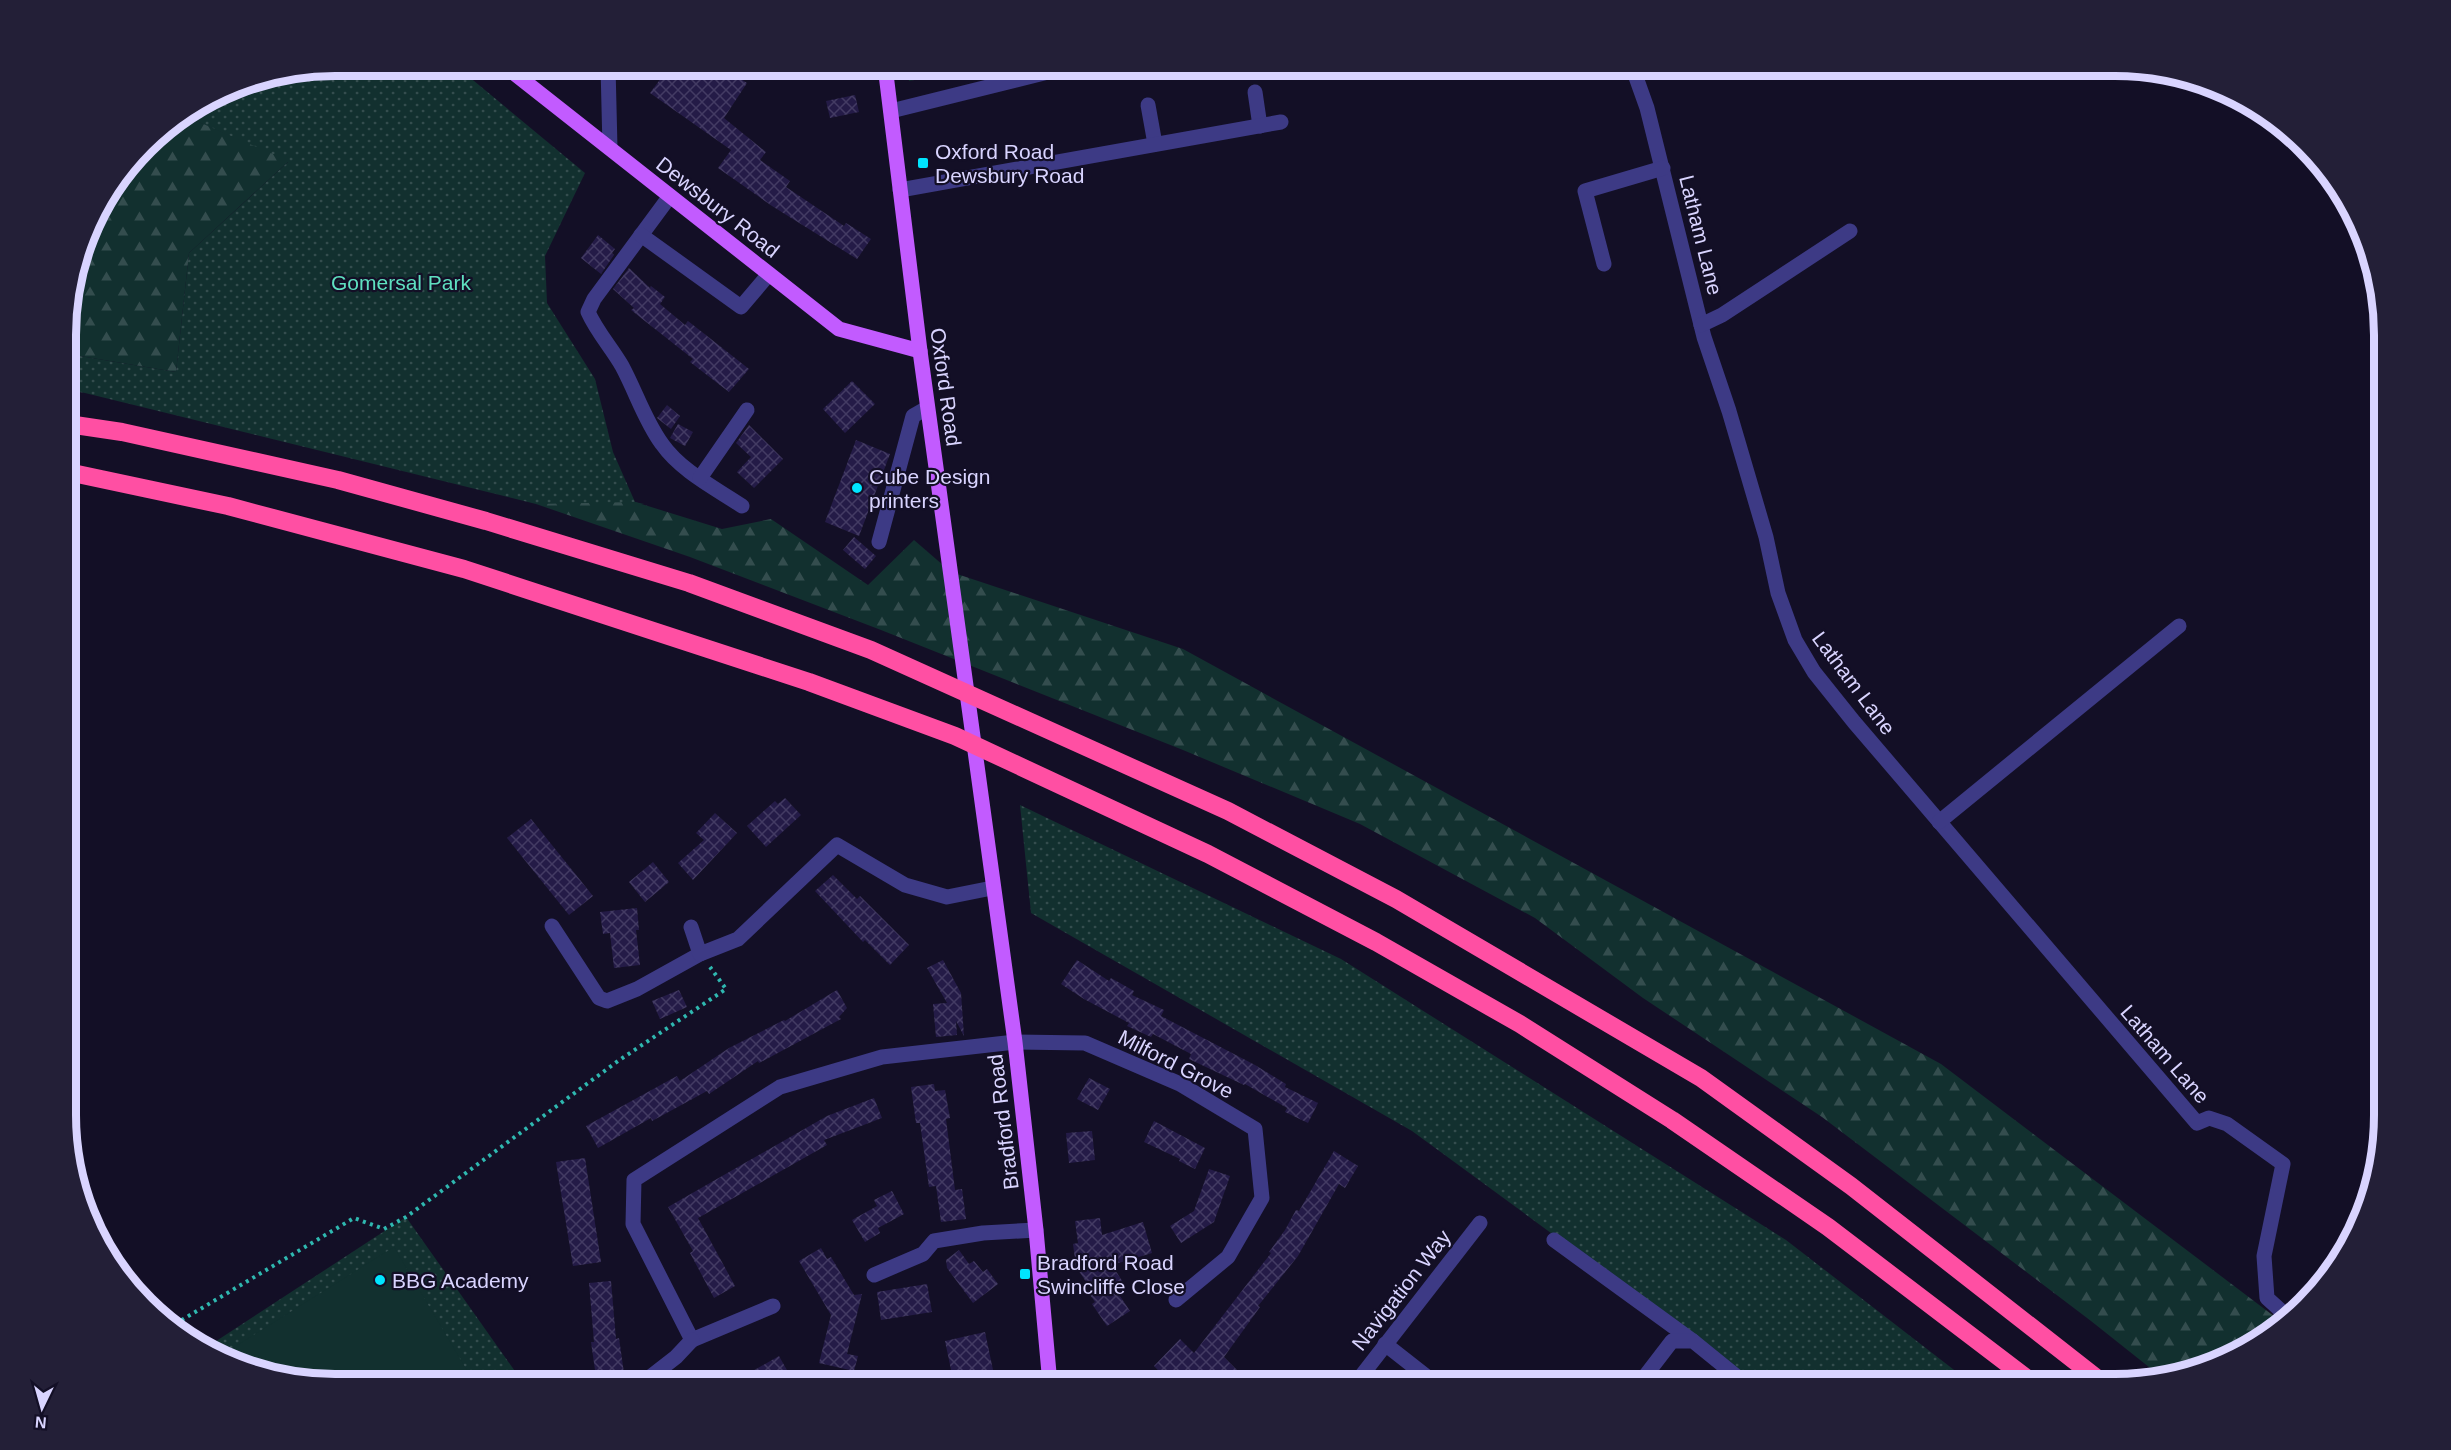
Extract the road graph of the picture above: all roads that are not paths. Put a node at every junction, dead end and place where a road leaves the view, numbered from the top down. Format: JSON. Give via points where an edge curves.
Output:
{"nodes":[{"id":1,"x":519,"y":76,"type":"edge"},
{"id":2,"x":608,"y":76,"type":"edge"},
{"id":3,"x":886,"y":76,"type":"edge"},
{"id":4,"x":1032,"y":76,"type":"edge"},
{"id":5,"x":1636,"y":76,"type":"edge"},
{"id":6,"x":1255,"y":92,"type":"dead end"},
{"id":7,"x":1148,"y":105,"type":"dead end"},
{"id":8,"x":891,"y":111,"type":"junction"},
{"id":9,"x":1281,"y":122,"type":"dead end"},
{"id":10,"x":1260,"y":126,"type":"junction"},
{"id":11,"x":1155,"y":144,"type":"junction"},
{"id":12,"x":610,"y":148,"type":"junction"},
{"id":13,"x":1663,"y":168,"type":"junction"},
{"id":14,"x":900,"y":190,"type":"junction"},
{"id":15,"x":670,"y":196,"type":"junction"},
{"id":16,"x":1850,"y":231,"type":"dead end"},
{"id":17,"x":641,"y":235,"type":"junction"},
{"id":18,"x":1604,"y":264,"type":"dead end"},
{"id":19,"x":769,"y":274,"type":"junction"},
{"id":20,"x":1701,"y":325,"type":"junction"},
{"id":21,"x":920,"y":351,"type":"junction"},
{"id":22,"x":927,"y":408,"type":"junction"},
{"id":23,"x":747,"y":410,"type":"dead end"},
{"id":24,"x":76,"y":425,"type":"edge"},
{"id":25,"x":76,"y":474,"type":"edge"},
{"id":26,"x":700,"y":478,"type":"junction"},
{"id":27,"x":742,"y":506,"type":"dead end"},
{"id":28,"x":879,"y":542,"type":"dead end"},
{"id":29,"x":2179,"y":626,"type":"dead end"},
{"id":30,"x":1939,"y":822,"type":"junction"},
{"id":31,"x":988,"y":857,"type":"joint"},
{"id":32,"x":992,"y":888,"type":"junction"},
{"id":33,"x":552,"y":926,"type":"dead end"},
{"id":34,"x":691,"y":927,"type":"dead end"},
{"id":35,"x":700,"y":954,"type":"junction"},
{"id":36,"x":1015,"y":1042,"type":"junction"},
{"id":37,"x":1480,"y":1222,"type":"dead end"},
{"id":38,"x":1036,"y":1230,"type":"junction"},
{"id":39,"x":1554,"y":1240,"type":"dead end"},
{"id":40,"x":874,"y":1275,"type":"dead end"},
{"id":41,"x":1176,"y":1300,"type":"dead end"},
{"id":42,"x":773,"y":1306,"type":"dead end"},
{"id":43,"x":2282,"y":1312,"type":"edge"},
{"id":44,"x":692,"y":1340,"type":"junction"},
{"id":45,"x":1693,"y":1341,"type":"junction"},
{"id":46,"x":1385,"y":1344,"type":"junction"},
{"id":47,"x":654,"y":1374,"type":"edge"},
{"id":48,"x":1049,"y":1374,"type":"edge"},
{"id":49,"x":1362,"y":1374,"type":"edge"},
{"id":50,"x":1423,"y":1374,"type":"edge"},
{"id":51,"x":1647,"y":1374,"type":"edge"},
{"id":52,"x":1734,"y":1374,"type":"edge"},
{"id":53,"x":2021,"y":1374,"type":"edge"},
{"id":54,"x":2091,"y":1374,"type":"edge"}],
"edges":[{"from":1,"to":12,"type":"main road","name":"Dewsbury Road"},
{"from":2,"to":12,"type":"street"},
{"from":3,"to":8,"type":"main road","name":"Oxford Road"},
{"from":4,"to":8,"type":"street"},
{"from":5,"to":13,"type":"street","name":"Latham Lane"},
{"from":6,"to":10,"type":"street"},
{"from":7,"to":11,"type":"street"},
{"from":8,"to":14,"type":"main road","name":"Oxford Road"},
{"from":9,"to":10,"type":"street"},
{"from":10,"to":11,"type":"street"},
{"from":11,"to":14,"type":"street"},
{"from":12,"to":15,"type":"main road","name":"Dewsbury Road"},
{"from":13,"to":18,"type":"street","via":[[1585,192]]},
{"from":13,"to":20,"type":"street","name":"Latham Lane"},
{"from":14,"to":21,"type":"main road","name":"Oxford Road"},
{"from":15,"to":17,"type":"street"},
{"from":15,"to":19,"type":"main road","name":"Dewsbury Road"},
{"from":16,"to":20,"type":"street"},
{"from":17,"to":19,"type":"street","via":[[741,307]]},
{"from":17,"to":26,"type":"street","via":[[588,312],[596,330],[615,354],[652,430],[677,461]]},
{"from":19,"to":21,"type":"main road","name":"Dewsbury Road","via":[[839,329]]},
{"from":20,"to":30,"type":"street","name":"Latham Lane","via":[[1795,640],[1814,672]]},
{"from":21,"to":22,"type":"main road","name":"Oxford Road"},
{"from":22,"to":28,"type":"street","via":[[913,416]]},
{"from":22,"to":31,"type":"main road","name":"Oxford Road"},
{"from":23,"to":26,"type":"street"},
{"from":24,"to":54,"type":"highway","via":[[338,480],[689,584],[871,650],[1228,811],[1396,899],[1701,1078],[1851,1186]]},
{"from":25,"to":53,"type":"highway","via":[[228,506],[464,569],[955,736],[1219,859],[1520,1024],[1828,1227]]},
{"from":26,"to":27,"type":"street"},
{"from":29,"to":30,"type":"street"},
{"from":30,"to":43,"type":"street","name":"Latham Lane","via":[[2197,1123],[2209,1118],[2227,1124],[2283,1164],[2264,1256],[2267,1298]]},
{"from":31,"to":32,"type":"main road","name":"Bradford Road"},
{"from":32,"to":35,"type":"street","via":[[947,897],[905,885],[837,845],[738,939]]},
{"from":32,"to":36,"type":"main road","name":"Bradford Road"},
{"from":33,"to":35,"type":"street","via":[[599,998],[607,1001]]},
{"from":34,"to":35,"type":"street"},
{"from":36,"to":38,"type":"main road","name":"Bradford Road"},
{"from":36,"to":41,"type":"street","name":"Milford Grove","via":[[1085,1043],[1180,1084],[1255,1129],[1262,1198],[1228,1257]]},
{"from":36,"to":44,"type":"street","via":[[882,1057],[780,1087],[634,1180],[633,1224]]},
{"from":37,"to":46,"type":"street","name":"Navigation Way"},
{"from":38,"to":40,"type":"street","via":[[934,1241],[923,1254]]},
{"from":38,"to":48,"type":"main road","name":"Bradford Road"},
{"from":39,"to":45,"type":"street"},
{"from":42,"to":44,"type":"street"},
{"from":44,"to":47,"type":"street"},
{"from":45,"to":51,"type":"street","via":[[1672,1341]]},
{"from":45,"to":52,"type":"street"},
{"from":46,"to":49,"type":"street","name":"Navigation Way"},
{"from":46,"to":50,"type":"street"}]}
